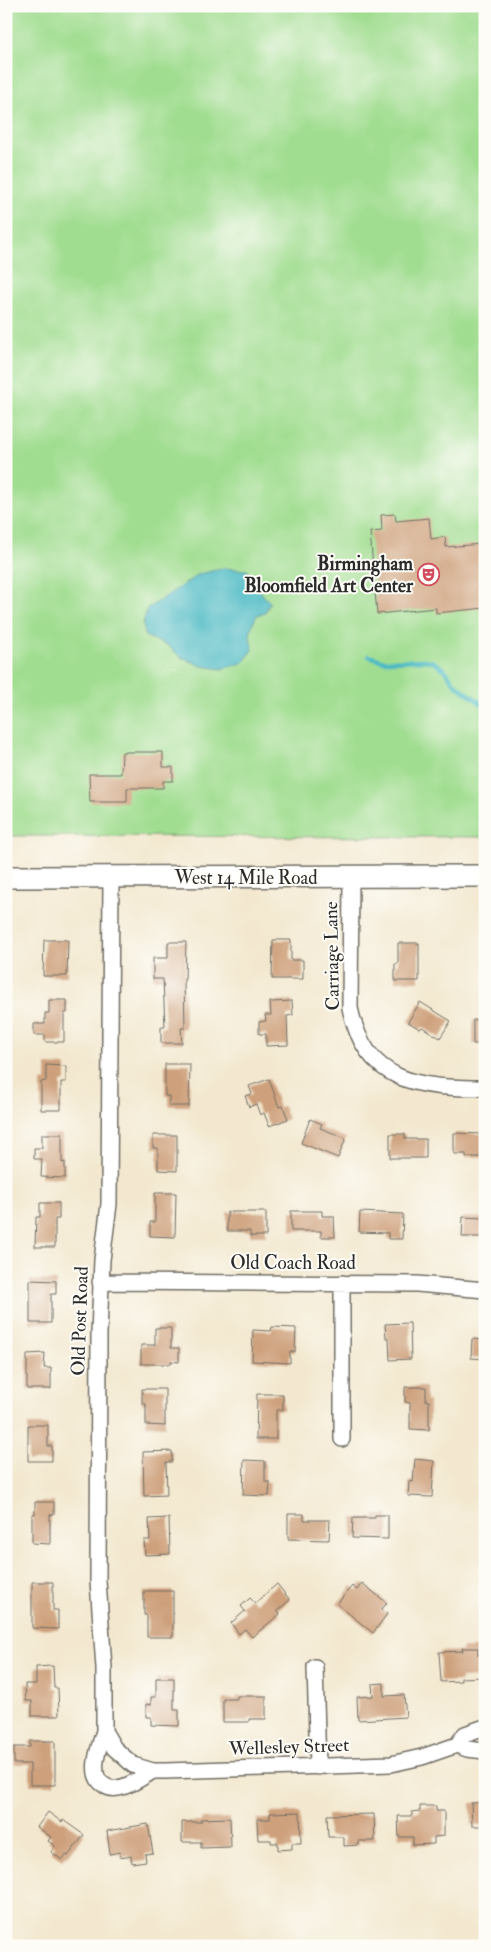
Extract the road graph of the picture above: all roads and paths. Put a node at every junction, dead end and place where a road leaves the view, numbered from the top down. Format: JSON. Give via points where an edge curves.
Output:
{"nodes":[{"id":1,"x":485,"y":876,"type":"edge"},
{"id":2,"x":6,"y":877,"type":"edge"},
{"id":3,"x":111,"y":878,"type":"junction"},
{"id":4,"x":351,"y":878,"type":"junction"},
{"id":5,"x":485,"y":1088,"type":"edge"},
{"id":6,"x":100,"y":1282,"type":"junction"},
{"id":7,"x":342,"y":1283,"type":"junction"},
{"id":8,"x":485,"y":1290,"type":"edge"},
{"id":9,"x":342,"y":1439,"type":"dead end"},
{"id":10,"x":315,"y":1667,"type":"dead end"},
{"id":11,"x":485,"y":1727,"type":"edge"},
{"id":12,"x":104,"y":1731,"type":"junction"},
{"id":13,"x":457,"y":1745,"type":"junction"},
{"id":14,"x":485,"y":1751,"type":"edge"},
{"id":15,"x":318,"y":1766,"type":"junction"},
{"id":16,"x":153,"y":1771,"type":"junction"}],
"edges":[{"from":1,"to":4,"type":"street","name":"West 14 Mile Road"},
{"from":2,"to":3,"type":"street","name":"West 14 Mile Road"},
{"from":3,"to":4,"type":"street","name":"West 14 Mile Road"},
{"from":3,"to":6,"type":"street","name":"Old Post Road","via":[[110,1177]]},
{"from":4,"to":5,"type":"street","name":"Carriage Lane","via":[[350,1008],[365,1047],[392,1074],[419,1085]]},
{"from":6,"to":7,"type":"street","name":"Old Coach Road"},
{"from":6,"to":12,"type":"street","name":"Old Post Road","via":[[97,1556],[104,1668]]},
{"from":7,"to":8,"type":"street","name":"Old Coach Road","via":[[417,1284]]},
{"from":7,"to":9,"type":"street"},
{"from":10,"to":15,"type":"street"},
{"from":11,"to":13,"type":"street","name":"Wellesley Street","via":[[465,1734]]},
{"from":12,"to":16,"type":"street","name":"Wellesley Street","via":[[124,1758],[133,1765]]},
{"from":12,"to":16,"type":"street","name":"Old Post Road","via":[[96,1765],[100,1783],[109,1788],[119,1788]]},
{"from":13,"to":14,"type":"street"},
{"from":13,"to":15,"type":"street","name":"Wellesley Street","via":[[391,1764]]},
{"from":15,"to":16,"type":"street","name":"Wellesley Street"}]}
